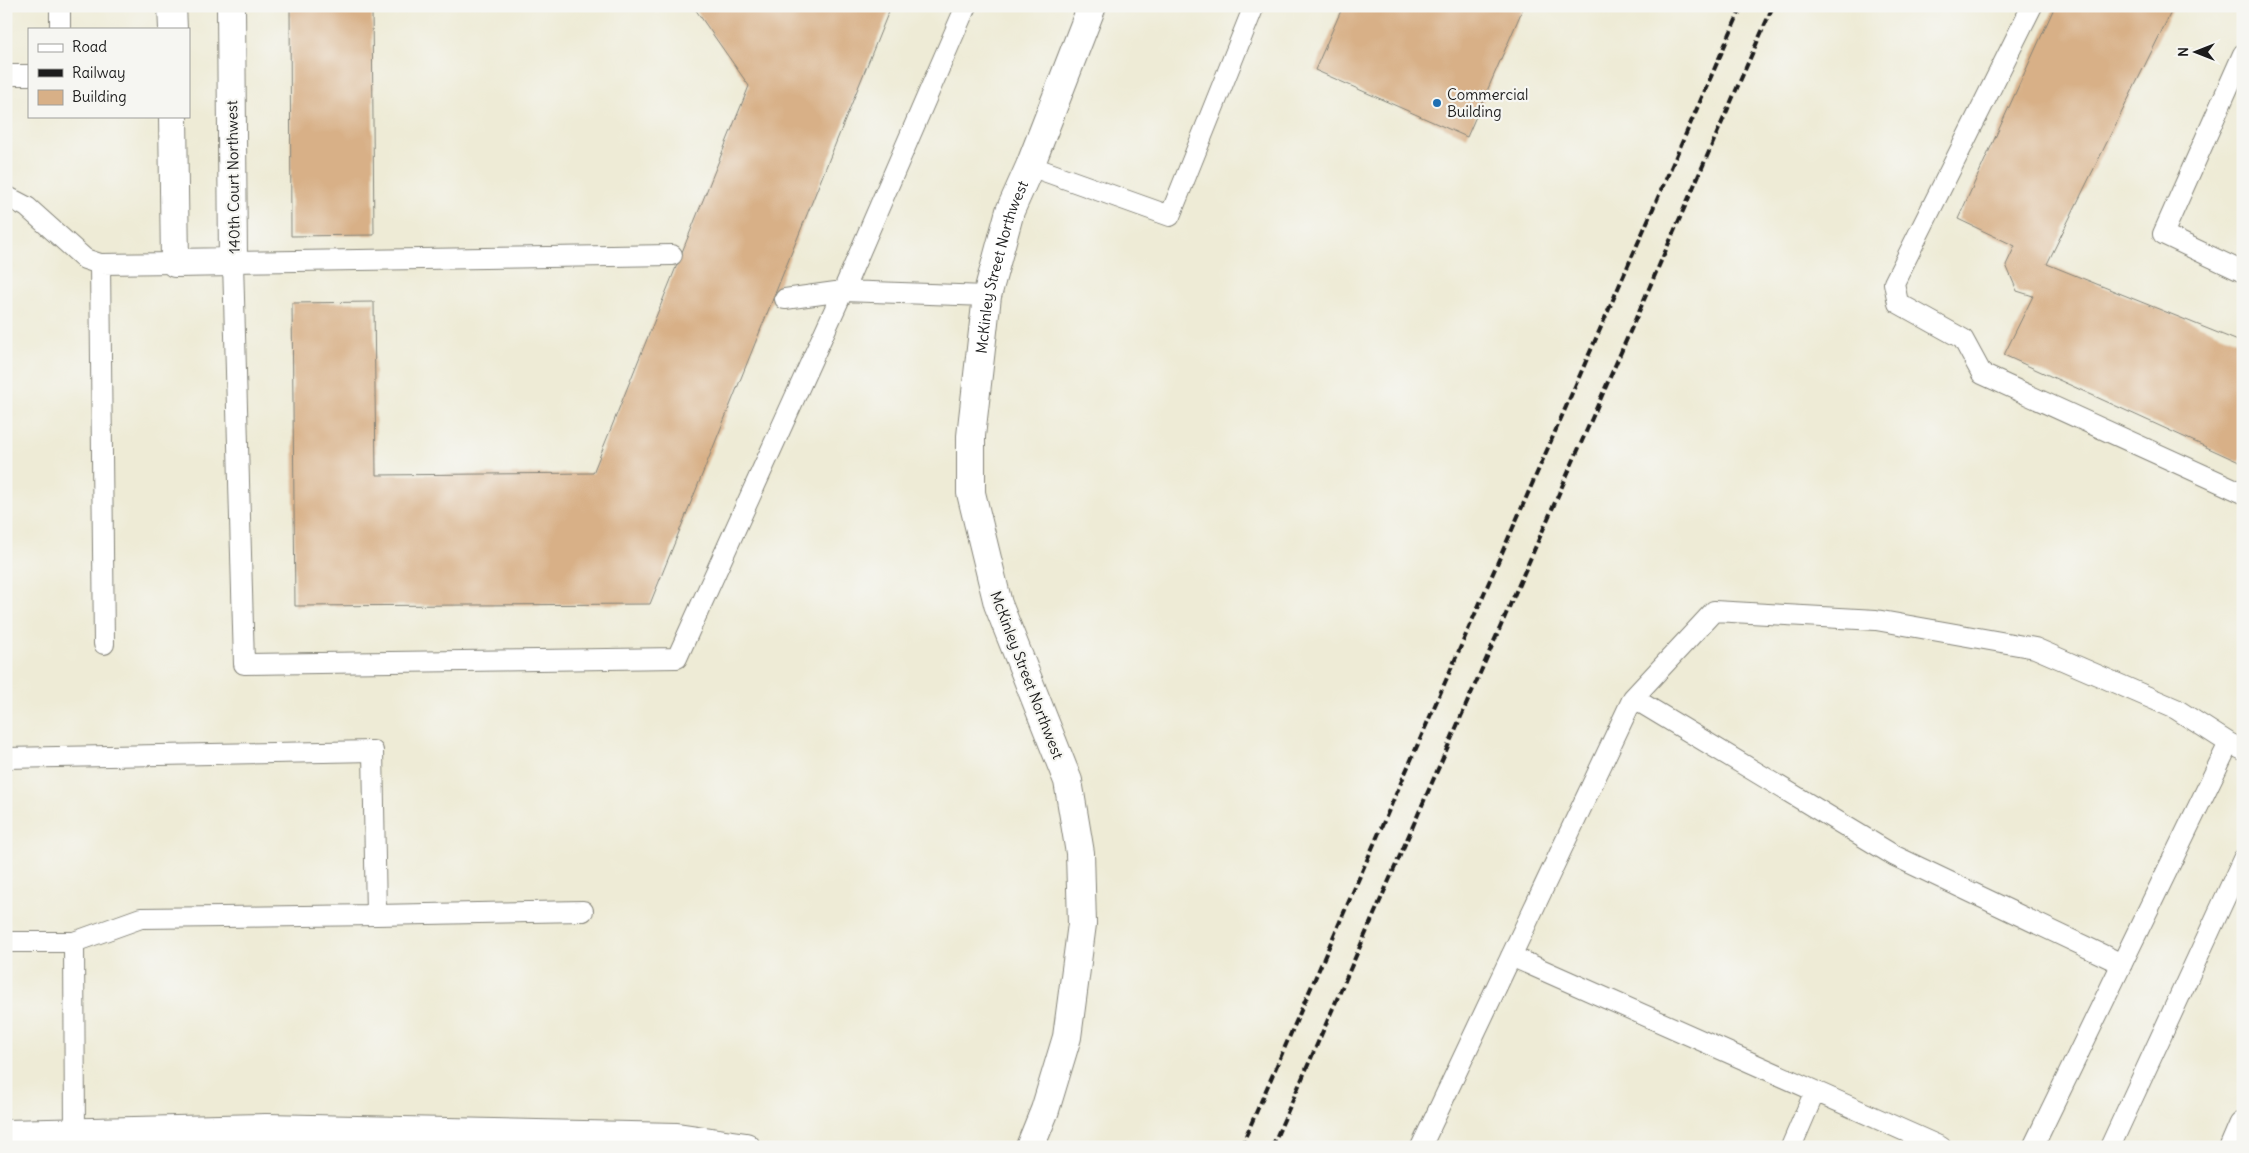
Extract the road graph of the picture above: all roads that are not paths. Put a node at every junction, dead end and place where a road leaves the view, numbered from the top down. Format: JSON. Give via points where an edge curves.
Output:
{"nodes":[{"id":1,"x":60,"y":6,"type":"edge"},
{"id":2,"x":172,"y":6,"type":"edge"},
{"id":3,"x":231,"y":6,"type":"edge"},
{"id":4,"x":966,"y":6,"type":"edge"},
{"id":5,"x":1092,"y":6,"type":"edge"},
{"id":6,"x":1254,"y":6,"type":"edge"},
{"id":7,"x":2032,"y":6,"type":"edge"},
{"id":8,"x":60,"y":28,"type":"edge"},
{"id":9,"x":173,"y":28,"type":"edge"},
{"id":10,"x":2243,"y":54,"type":"edge"},
{"id":11,"x":28,"y":75,"type":"edge"},
{"id":12,"x":6,"y":76,"type":"edge"},
{"id":13,"x":174,"y":118,"type":"edge"},
{"id":14,"x":1030,"y":166,"type":"junction"},
{"id":15,"x":6,"y":196,"type":"edge"},
{"id":16,"x":672,"y":255,"type":"dead end"},
{"id":17,"x":234,"y":262,"type":"junction"},
{"id":18,"x":175,"y":263,"type":"junction"},
{"id":19,"x":100,"y":264,"type":"junction"},
{"id":20,"x":2243,"y":272,"type":"edge"},
{"id":21,"x":842,"y":291,"type":"junction"},
{"id":22,"x":987,"y":296,"type":"junction"},
{"id":23,"x":784,"y":299,"type":"dead end"},
{"id":24,"x":2243,"y":493,"type":"edge"},
{"id":25,"x":104,"y":644,"type":"dead end"},
{"id":26,"x":1633,"y":698,"type":"junction"},
{"id":27,"x":2236,"y":746,"type":"edge"},
{"id":28,"x":6,"y":758,"type":"edge"},
{"id":29,"x":2243,"y":859,"type":"edge"},
{"id":30,"x":583,"y":911,"type":"dead end"},
{"id":31,"x":376,"y":915,"type":"junction"},
{"id":32,"x":6,"y":942,"type":"edge"},
{"id":33,"x":74,"y":942,"type":"junction"},
{"id":34,"x":1511,"y":956,"type":"junction"},
{"id":35,"x":2122,"y":964,"type":"junction"},
{"id":36,"x":1815,"y":1091,"type":"junction"},
{"id":37,"x":2243,"y":1126,"type":"edge"},
{"id":38,"x":75,"y":1133,"type":"junction"},
{"id":39,"x":6,"y":1134,"type":"edge"},
{"id":40,"x":103,"y":1140,"type":"edge"},
{"id":41,"x":555,"y":1140,"type":"edge"},
{"id":42,"x":746,"y":1147,"type":"edge"},
{"id":43,"x":1030,"y":1147,"type":"edge"},
{"id":44,"x":1421,"y":1147,"type":"edge"},
{"id":45,"x":1791,"y":1147,"type":"edge"},
{"id":46,"x":1941,"y":1147,"type":"edge"},
{"id":47,"x":2033,"y":1147,"type":"edge"},
{"id":48,"x":2110,"y":1147,"type":"edge"},
{"id":49,"x":2234,"y":1147,"type":"edge"}],
"edges":[{"from":1,"to":8,"type":"lane"},
{"from":2,"to":9,"type":"main road"},
{"from":3,"to":17,"type":"main road","name":"140th Court Northwest"},
{"from":4,"to":21,"type":"lane"},
{"from":5,"to":14,"type":"main road","name":"McKinley Street Northwest"},
{"from":6,"to":14,"type":"lane","via":[[1170,216]]},
{"from":7,"to":24,"type":"lane","via":[[1894,283],[1898,303],[1963,339],[1982,374]]},
{"from":10,"to":20,"type":"lane","via":[[2163,234]]},
{"from":11,"to":12,"type":"lane"},
{"from":13,"to":18,"type":"main road"},
{"from":14,"to":22,"type":"main road","name":"McKinley Street Northwest","via":[[1010,211]]},
{"from":15,"to":19,"type":"lane","via":[[27,207],[85,259]]},
{"from":16,"to":17,"type":"lane"},
{"from":17,"to":18,"type":"main road","name":"140th Court Northwest"},
{"from":17,"to":21,"type":"lane","via":[[244,664],[677,658]]},
{"from":18,"to":19,"type":"lane"},
{"from":19,"to":25,"type":"lane"},
{"from":21,"to":22,"type":"lane"},
{"from":21,"to":23,"type":"lane"},
{"from":22,"to":43,"type":"main road","name":"McKinley Street Northwest","via":[[971,436],[971,493],[998,604],[1068,781],[1080,853],[1082,924],[1067,1036]]},
{"from":26,"to":27,"type":"lane","via":[[1714,611],[1876,620],[2035,648],[2176,709]]},
{"from":26,"to":34,"type":"lane"},
{"from":26,"to":35,"type":"lane","via":[[1895,856]]},
{"from":27,"to":35,"type":"lane"},
{"from":28,"to":31,"type":"lane","via":[[373,752]]},
{"from":29,"to":48,"type":"lane"},
{"from":30,"to":31,"type":"lane"},
{"from":31,"to":33,"type":"lane","via":[[141,918]]},
{"from":32,"to":33,"type":"lane"},
{"from":33,"to":38,"type":"lane"},
{"from":34,"to":36,"type":"lane"},
{"from":34,"to":44,"type":"lane"},
{"from":35,"to":47,"type":"lane"},
{"from":36,"to":45,"type":"lane"},
{"from":36,"to":46,"type":"lane"},
{"from":37,"to":49,"type":"main road"},
{"from":38,"to":39,"type":"main road"},
{"from":38,"to":40,"type":"main road"},
{"from":40,"to":41,"type":"main road","via":[[266,1128]]},
{"from":41,"to":42,"type":"main road","via":[[676,1138]]}]}
